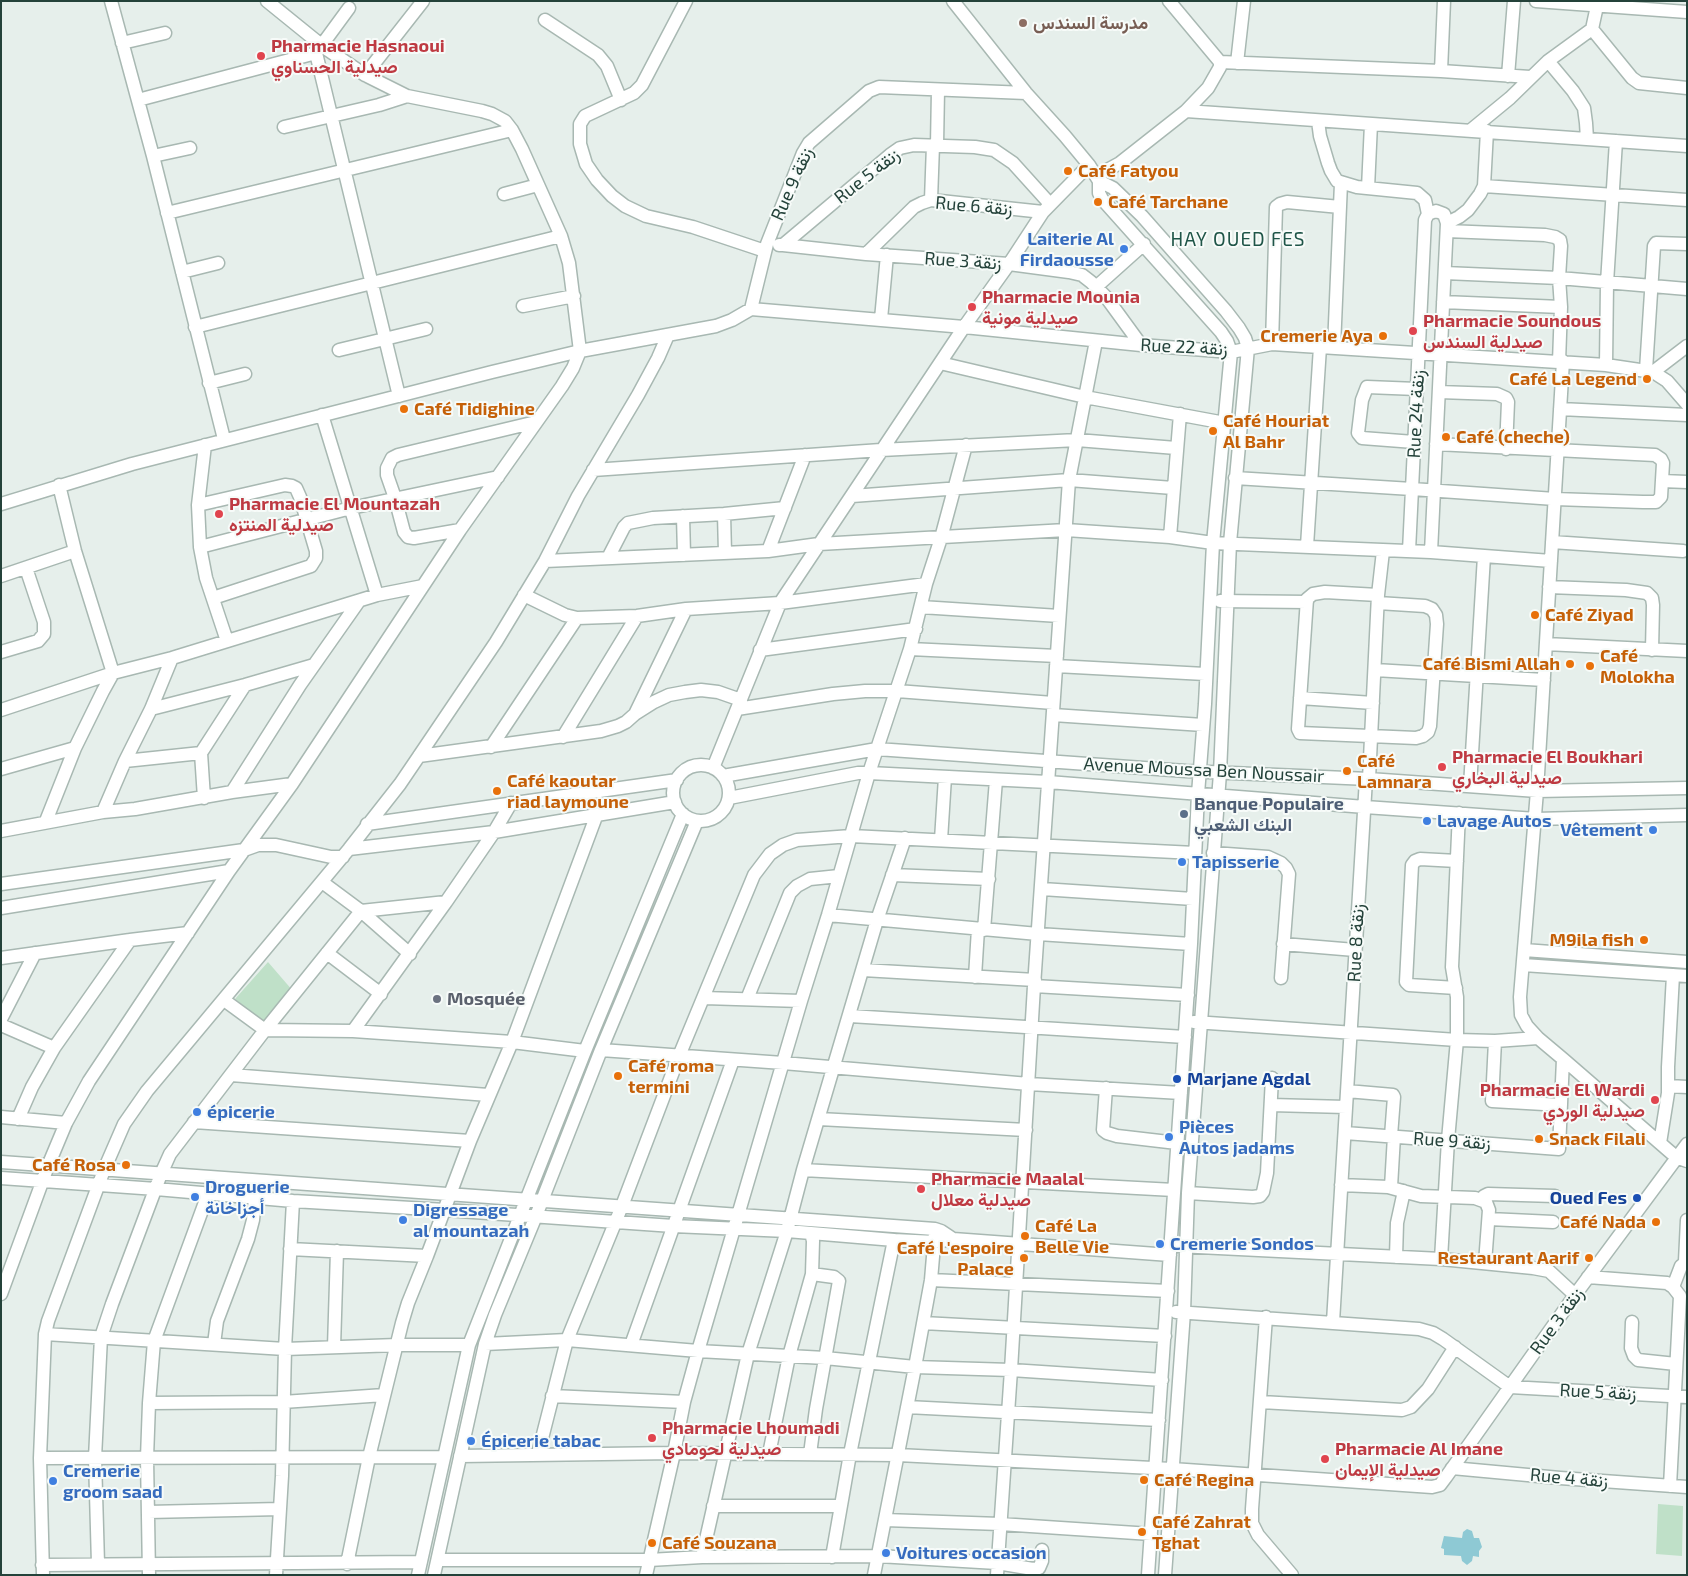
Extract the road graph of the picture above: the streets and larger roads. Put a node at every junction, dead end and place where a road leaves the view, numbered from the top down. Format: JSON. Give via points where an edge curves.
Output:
{"nodes":[{"id":1,"x":110,"y":1,"type":"edge"},
{"id":2,"x":423,"y":1,"type":"edge"},
{"id":3,"x":686,"y":1,"type":"edge"},
{"id":4,"x":953,"y":1,"type":"edge"},
{"id":5,"x":1169,"y":1,"type":"edge"},
{"id":6,"x":1244,"y":1,"type":"edge"},
{"id":7,"x":1444,"y":1,"type":"edge"},
{"id":8,"x":1514,"y":1,"type":"edge"},
{"id":9,"x":1536,"y":1,"type":"edge"},
{"id":10,"x":271,"y":2,"type":"edge"},
{"id":11,"x":1625,"y":4,"type":"edge"},
{"id":12,"x":1597,"y":6,"type":"junction"},
{"id":13,"x":349,"y":8,"type":"dead end"},
{"id":14,"x":1687,"y":12,"type":"edge"},
{"id":15,"x":545,"y":20,"type":"dead end"},
{"id":16,"x":1592,"y":29,"type":"junction"},
{"id":17,"x":165,"y":33,"type":"dead end"},
{"id":18,"x":122,"y":43,"type":"junction"},
{"id":19,"x":319,"y":49,"type":"junction"},
{"id":20,"x":1548,"y":61,"type":"junction"},
{"id":21,"x":1220,"y":62,"type":"junction"},
{"id":22,"x":1237,"y":63,"type":"junction"},
{"id":23,"x":1441,"y":71,"type":"junction"},
{"id":24,"x":365,"y":75,"type":"junction"},
{"id":25,"x":1508,"y":76,"type":"junction"},
{"id":26,"x":1530,"y":77,"type":"junction"},
{"id":27,"x":1687,"y":88,"type":"edge"},
{"id":28,"x":938,"y":90,"type":"junction"},
{"id":29,"x":1026,"y":93,"type":"junction"},
{"id":30,"x":407,"y":96,"type":"junction"},
{"id":31,"x":138,"y":100,"type":"junction"},
{"id":32,"x":621,"y":100,"type":"junction"},
{"id":33,"x":1186,"y":111,"type":"junction"},
{"id":34,"x":331,"y":116,"type":"junction"},
{"id":35,"x":1318,"y":121,"type":"junction"},
{"id":36,"x":1371,"y":124,"type":"junction"},
{"id":37,"x":284,"y":127,"type":"dead end"},
{"id":38,"x":512,"y":130,"type":"junction"},
{"id":39,"x":1471,"y":130,"type":"junction"},
{"id":40,"x":1487,"y":131,"type":"junction"},
{"id":41,"x":1587,"y":139,"type":"junction"},
{"id":42,"x":1616,"y":141,"type":"junction"},
{"id":43,"x":935,"y":145,"type":"junction"},
{"id":44,"x":1687,"y":146,"type":"edge"},
{"id":45,"x":190,"y":148,"type":"dead end"},
{"id":46,"x":153,"y":156,"type":"junction"},
{"id":47,"x":345,"y":170,"type":"junction"},
{"id":48,"x":1095,"y":174,"type":"junction"},
{"id":49,"x":1342,"y":183,"type":"junction"},
{"id":50,"x":538,"y":185,"type":"junction"},
{"id":51,"x":1484,"y":186,"type":"junction"},
{"id":52,"x":1368,"y":188,"type":"junction"},
{"id":53,"x":504,"y":194,"type":"dead end"},
{"id":54,"x":1612,"y":196,"type":"junction"},
{"id":55,"x":931,"y":200,"type":"junction"},
{"id":56,"x":1687,"y":200,"type":"edge"},
{"id":57,"x":1340,"y":207,"type":"junction"},
{"id":58,"x":1046,"y":208,"type":"junction"},
{"id":59,"x":167,"y":213,"type":"junction"},
{"id":60,"x":1428,"y":214,"type":"junction"},
{"id":61,"x":1447,"y":227,"type":"junction"},
{"id":62,"x":561,"y":236,"type":"junction"},
{"id":63,"x":1144,"y":244,"type":"junction"},
{"id":64,"x":1687,"y":244,"type":"edge"},
{"id":65,"x":783,"y":245,"type":"junction"},
{"id":66,"x":766,"y":248,"type":"junction"},
{"id":67,"x":866,"y":254,"type":"junction"},
{"id":68,"x":887,"y":255,"type":"junction"},
{"id":69,"x":218,"y":263,"type":"dead end"},
{"id":70,"x":1009,"y":264,"type":"junction"},
{"id":71,"x":182,"y":272,"type":"junction"},
{"id":72,"x":1444,"y":273,"type":"junction"},
{"id":73,"x":1559,"y":278,"type":"junction"},
{"id":74,"x":1607,"y":283,"type":"junction"},
{"id":75,"x":372,"y":284,"type":"junction"},
{"id":76,"x":1652,"y":286,"type":"junction"},
{"id":77,"x":1096,"y":287,"type":"junction"},
{"id":78,"x":1687,"y":289,"type":"edge"},
{"id":79,"x":574,"y":296,"type":"junction"},
{"id":80,"x":1443,"y":302,"type":"junction"},
{"id":81,"x":523,"y":306,"type":"dead end"},
{"id":82,"x":1561,"y":307,"type":"junction"},
{"id":83,"x":751,"y":309,"type":"junction"},
{"id":84,"x":881,"y":320,"type":"junction"},
{"id":85,"x":195,"y":327,"type":"junction"},
{"id":86,"x":964,"y":327,"type":"junction"},
{"id":87,"x":426,"y":329,"type":"dead end"},
{"id":88,"x":668,"y":335,"type":"junction"},
{"id":89,"x":385,"y":340,"type":"junction"},
{"id":90,"x":1096,"y":341,"type":"junction"},
{"id":91,"x":1272,"y":344,"type":"junction"},
{"id":92,"x":1140,"y":345,"type":"junction"},
{"id":93,"x":1687,"y":346,"type":"edge"},
{"id":94,"x":1320,"y":347,"type":"junction"},
{"id":95,"x":1334,"y":347,"type":"junction"},
{"id":96,"x":1248,"y":348,"type":"junction"},
{"id":97,"x":339,"y":350,"type":"dead end"},
{"id":98,"x":580,"y":351,"type":"junction"},
{"id":99,"x":1231,"y":352,"type":"junction"},
{"id":100,"x":1419,"y":353,"type":"junction"},
{"id":101,"x":1441,"y":355,"type":"junction"},
{"id":102,"x":1561,"y":361,"type":"junction"},
{"id":103,"x":940,"y":363,"type":"junction"},
{"id":104,"x":1606,"y":365,"type":"junction"},
{"id":105,"x":1650,"y":371,"type":"junction"},
{"id":106,"x":245,"y":374,"type":"dead end"},
{"id":107,"x":209,"y":383,"type":"junction"},
{"id":108,"x":1417,"y":389,"type":"junction"},
{"id":109,"x":1439,"y":392,"type":"junction"},
{"id":110,"x":399,"y":396,"type":"junction"},
{"id":111,"x":1085,"y":397,"type":"junction"},
{"id":112,"x":1687,"y":404,"type":"edge"},
{"id":113,"x":1560,"y":409,"type":"junction"},
{"id":114,"x":1180,"y":414,"type":"junction"},
{"id":115,"x":322,"y":415,"type":"junction"},
{"id":116,"x":1687,"y":415,"type":"edge"},
{"id":117,"x":536,"y":422,"type":"junction"},
{"id":118,"x":1225,"y":423,"type":"junction"},
{"id":119,"x":224,"y":439,"type":"junction"},
{"id":120,"x":1076,"y":440,"type":"junction"},
{"id":121,"x":1414,"y":442,"type":"junction"},
{"id":122,"x":1436,"y":444,"type":"junction"},
{"id":123,"x":206,"y":445,"type":"junction"},
{"id":124,"x":966,"y":445,"type":"junction"},
{"id":125,"x":1176,"y":448,"type":"junction"},
{"id":126,"x":1506,"y":449,"type":"junction"},
{"id":127,"x":881,"y":450,"type":"junction"},
{"id":128,"x":1557,"y":452,"type":"junction"},
{"id":129,"x":805,"y":455,"type":"junction"},
{"id":130,"x":593,"y":470,"type":"junction"},
{"id":131,"x":498,"y":477,"type":"junction"},
{"id":132,"x":1235,"y":478,"type":"junction"},
{"id":133,"x":1069,"y":480,"type":"junction"},
{"id":134,"x":1662,"y":481,"type":"junction"},
{"id":135,"x":1311,"y":482,"type":"junction"},
{"id":136,"x":1687,"y":482,"type":"edge"},
{"id":137,"x":59,"y":485,"type":"junction"},
{"id":138,"x":1173,"y":488,"type":"junction"},
{"id":139,"x":954,"y":489,"type":"junction"},
{"id":140,"x":1412,"y":489,"type":"junction"},
{"id":141,"x":1434,"y":490,"type":"junction"},
{"id":142,"x":852,"y":496,"type":"junction"},
{"id":143,"x":395,"y":498,"type":"junction"},
{"id":144,"x":1554,"y":499,"type":"junction"},
{"id":145,"x":1,"y":504,"type":"edge"},
{"id":146,"x":198,"y":505,"type":"junction"},
{"id":147,"x":351,"y":508,"type":"junction"},
{"id":148,"x":785,"y":508,"type":"junction"},
{"id":149,"x":724,"y":514,"type":"junction"},
{"id":150,"x":683,"y":516,"type":"junction"},
{"id":151,"x":307,"y":519,"type":"junction"},
{"id":152,"x":460,"y":530,"type":"junction"},
{"id":153,"x":1066,"y":530,"type":"junction"},
{"id":154,"x":1170,"y":537,"type":"junction"},
{"id":155,"x":941,"y":538,"type":"junction"},
{"id":156,"x":1552,"y":542,"type":"junction"},
{"id":157,"x":1213,"y":543,"type":"junction"},
{"id":158,"x":1230,"y":543,"type":"junction"},
{"id":159,"x":819,"y":544,"type":"junction"},
{"id":160,"x":1307,"y":546,"type":"junction"},
{"id":161,"x":200,"y":547,"type":"junction"},
{"id":162,"x":75,"y":551,"type":"junction"},
{"id":163,"x":768,"y":551,"type":"junction"},
{"id":164,"x":1383,"y":551,"type":"junction"},
{"id":165,"x":1409,"y":551,"type":"junction"},
{"id":166,"x":1431,"y":552,"type":"junction"},
{"id":167,"x":1686,"y":552,"type":"edge"},
{"id":168,"x":725,"y":553,"type":"junction"},
{"id":169,"x":684,"y":554,"type":"junction"},
{"id":170,"x":1484,"y":556,"type":"junction"},
{"id":171,"x":608,"y":558,"type":"junction"},
{"id":172,"x":1551,"y":560,"type":"junction"},
{"id":173,"x":544,"y":561,"type":"junction"},
{"id":174,"x":26,"y":568,"type":"junction"},
{"id":175,"x":1,"y":576,"type":"edge"},
{"id":176,"x":926,"y":584,"type":"junction"},
{"id":177,"x":422,"y":586,"type":"junction"},
{"id":178,"x":1550,"y":587,"type":"junction"},
{"id":179,"x":377,"y":595,"type":"junction"},
{"id":180,"x":524,"y":595,"type":"junction"},
{"id":181,"x":213,"y":598,"type":"junction"},
{"id":182,"x":1307,"y":600,"type":"junction"},
{"id":183,"x":1378,"y":600,"type":"junction"},
{"id":184,"x":359,"y":601,"type":"junction"},
{"id":185,"x":1209,"y":601,"type":"junction"},
{"id":186,"x":1227,"y":602,"type":"junction"},
{"id":187,"x":780,"y":603,"type":"junction"},
{"id":188,"x":921,"y":607,"type":"junction"},
{"id":189,"x":686,"y":609,"type":"junction"},
{"id":190,"x":637,"y":616,"type":"junction"},
{"id":191,"x":1059,"y":616,"type":"junction"},
{"id":192,"x":577,"y":618,"type":"junction"},
{"id":193,"x":916,"y":629,"type":"junction"},
{"id":194,"x":227,"y":641,"type":"junction"},
{"id":195,"x":1546,"y":644,"type":"junction"},
{"id":196,"x":2,"y":649,"type":"edge"},
{"id":197,"x":910,"y":649,"type":"junction"},
{"id":198,"x":760,"y":650,"type":"junction"},
{"id":199,"x":1652,"y":650,"type":"junction"},
{"id":200,"x":1687,"y":651,"type":"edge"},
{"id":201,"x":172,"y":658,"type":"junction"},
{"id":202,"x":1057,"y":661,"type":"junction"},
{"id":203,"x":314,"y":665,"type":"junction"},
{"id":204,"x":1375,"y":670,"type":"junction"},
{"id":205,"x":113,"y":673,"type":"junction"},
{"id":206,"x":1433,"y":673,"type":"junction"},
{"id":207,"x":1206,"y":674,"type":"junction"},
{"id":208,"x":1477,"y":675,"type":"junction"},
{"id":209,"x":1544,"y":680,"type":"junction"},
{"id":210,"x":245,"y":686,"type":"junction"},
{"id":211,"x":897,"y":691,"type":"junction"},
{"id":212,"x":1300,"y":698,"type":"junction"},
{"id":213,"x":1373,"y":703,"type":"junction"},
{"id":214,"x":739,"y":704,"type":"junction"},
{"id":215,"x":151,"y":709,"type":"junction"},
{"id":216,"x":1053,"y":709,"type":"junction"},
{"id":217,"x":1,"y":710,"type":"edge"},
{"id":218,"x":635,"y":714,"type":"junction"},
{"id":219,"x":1203,"y":725,"type":"junction"},
{"id":220,"x":1372,"y":736,"type":"junction"},
{"id":221,"x":563,"y":737,"type":"junction"},
{"id":222,"x":491,"y":747,"type":"junction"},
{"id":223,"x":75,"y":748,"type":"junction"},
{"id":224,"x":877,"y":749,"type":"junction"},
{"id":225,"x":201,"y":753,"type":"junction"},
{"id":226,"x":420,"y":756,"type":"junction"},
{"id":227,"x":125,"y":761,"type":"junction"},
{"id":228,"x":1050,"y":762,"type":"junction"},
{"id":229,"x":1,"y":769,"type":"edge"},
{"id":230,"x":718,"y":772,"type":"junction"},
{"id":231,"x":1200,"y":772,"type":"junction"},
{"id":232,"x":1220,"y":772,"type":"junction"},
{"id":233,"x":869,"y":773,"type":"junction"},
{"id":234,"x":945,"y":777,"type":"junction"},
{"id":235,"x":1368,"y":779,"type":"junction"},
{"id":236,"x":677,"y":780,"type":"junction"},
{"id":237,"x":996,"y":780,"type":"junction"},
{"id":238,"x":1048,"y":782,"type":"junction"},
{"id":239,"x":292,"y":784,"type":"junction"},
{"id":240,"x":1470,"y":786,"type":"junction"},
{"id":241,"x":1687,"y":788,"type":"edge"},
{"id":242,"x":1537,"y":791,"type":"junction"},
{"id":243,"x":232,"y":792,"type":"junction"},
{"id":244,"x":1198,"y":794,"type":"junction"},
{"id":245,"x":1218,"y":795,"type":"junction"},
{"id":246,"x":204,"y":798,"type":"junction"},
{"id":247,"x":729,"y":798,"type":"junction"},
{"id":248,"x":675,"y":802,"type":"junction"},
{"id":249,"x":511,"y":803,"type":"junction"},
{"id":250,"x":1364,"y":807,"type":"junction"},
{"id":251,"x":103,"y":812,"type":"junction"},
{"id":252,"x":1459,"y":813,"type":"junction"},
{"id":253,"x":597,"y":814,"type":"junction"},
{"id":254,"x":683,"y":814,"type":"junction"},
{"id":255,"x":1687,"y":815,"type":"edge"},
{"id":256,"x":1536,"y":819,"type":"junction"},
{"id":257,"x":697,"y":821,"type":"junction"},
{"id":258,"x":46,"y":822,"type":"junction"},
{"id":259,"x":366,"y":824,"type":"junction"},
{"id":260,"x":2,"y":828,"type":"edge"},
{"id":261,"x":494,"y":832,"type":"junction"},
{"id":262,"x":851,"y":836,"type":"junction"},
{"id":263,"x":904,"y":838,"type":"junction"},
{"id":264,"x":941,"y":840,"type":"junction"},
{"id":265,"x":992,"y":843,"type":"junction"},
{"id":266,"x":1044,"y":845,"type":"junction"},
{"id":267,"x":244,"y":850,"type":"junction"},
{"id":268,"x":346,"y":853,"type":"junction"},
{"id":269,"x":1195,"y":853,"type":"junction"},
{"id":270,"x":1213,"y":853,"type":"junction"},
{"id":271,"x":1457,"y":862,"type":"junction"},
{"id":272,"x":229,"y":872,"type":"junction"},
{"id":273,"x":892,"y":875,"type":"junction"},
{"id":274,"x":839,"y":876,"type":"junction"},
{"id":275,"x":988,"y":879,"type":"junction"},
{"id":276,"x":322,"y":882,"type":"junction"},
{"id":277,"x":1,"y":884,"type":"edge"},
{"id":278,"x":1042,"y":888,"type":"junction"},
{"id":279,"x":1193,"y":899,"type":"junction"},
{"id":280,"x":446,"y":902,"type":"junction"},
{"id":281,"x":1,"y":908,"type":"edge"},
{"id":282,"x":361,"y":911,"type":"junction"},
{"id":283,"x":828,"y":914,"type":"junction"},
{"id":284,"x":877,"y":920,"type":"junction"},
{"id":285,"x":981,"y":929,"type":"junction"},
{"id":286,"x":188,"y":933,"type":"junction"},
{"id":287,"x":1038,"y":934,"type":"junction"},
{"id":288,"x":130,"y":940,"type":"junction"},
{"id":289,"x":1191,"y":944,"type":"junction"},
{"id":290,"x":1284,"y":944,"type":"junction"},
{"id":291,"x":1355,"y":950,"type":"junction"},
{"id":292,"x":1524,"y":950,"type":"junction"},
{"id":293,"x":34,"y":953,"type":"junction"},
{"id":294,"x":327,"y":953,"type":"junction"},
{"id":295,"x":410,"y":954,"type":"junction"},
{"id":296,"x":1,"y":958,"type":"edge"},
{"id":297,"x":1687,"y":962,"type":"edge"},
{"id":298,"x":1523,"y":965,"type":"junction"},
{"id":299,"x":863,"y":970,"type":"junction"},
{"id":300,"x":1673,"y":975,"type":"junction"},
{"id":301,"x":1687,"y":976,"type":"edge"},
{"id":302,"x":975,"y":977,"type":"junction"},
{"id":303,"x":1281,"y":978,"type":"dead end"},
{"id":304,"x":1034,"y":983,"type":"junction"},
{"id":305,"x":1456,"y":988,"type":"junction"},
{"id":306,"x":381,"y":994,"type":"junction"},
{"id":307,"x":1188,"y":995,"type":"junction"},
{"id":308,"x":704,"y":998,"type":"junction"},
{"id":309,"x":747,"y":999,"type":"junction"},
{"id":310,"x":224,"y":1000,"type":"junction"},
{"id":311,"x":801,"y":1001,"type":"junction"},
{"id":312,"x":850,"y":1016,"type":"junction"},
{"id":313,"x":1,"y":1019,"type":"edge"},
{"id":314,"x":1186,"y":1022,"type":"junction"},
{"id":315,"x":1201,"y":1023,"type":"junction"},
{"id":316,"x":1,"y":1025,"type":"edge"},
{"id":317,"x":1032,"y":1028,"type":"junction"},
{"id":318,"x":265,"y":1030,"type":"junction"},
{"id":319,"x":353,"y":1031,"type":"junction"},
{"id":320,"x":1351,"y":1032,"type":"junction"},
{"id":321,"x":1185,"y":1037,"type":"junction"},
{"id":322,"x":1538,"y":1038,"type":"junction"},
{"id":323,"x":1457,"y":1040,"type":"junction"},
{"id":324,"x":1495,"y":1041,"type":"junction"},
{"id":325,"x":512,"y":1042,"type":"junction"},
{"id":326,"x":54,"y":1048,"type":"junction"},
{"id":327,"x":601,"y":1050,"type":"junction"},
{"id":328,"x":585,"y":1051,"type":"junction"},
{"id":329,"x":679,"y":1056,"type":"junction"},
{"id":330,"x":1563,"y":1059,"type":"junction"},
{"id":331,"x":733,"y":1060,"type":"junction"},
{"id":332,"x":783,"y":1063,"type":"junction"},
{"id":333,"x":835,"y":1068,"type":"junction"},
{"id":334,"x":231,"y":1075,"type":"junction"},
{"id":335,"x":1272,"y":1078,"type":"dead end"},
{"id":336,"x":1029,"y":1084,"type":"junction"},
{"id":337,"x":1668,"y":1086,"type":"junction"},
{"id":338,"x":1687,"y":1087,"type":"edge"},
{"id":339,"x":1106,"y":1088,"type":"junction"},
{"id":340,"x":1347,"y":1091,"type":"junction"},
{"id":341,"x":1181,"y":1093,"type":"junction"},
{"id":342,"x":488,"y":1095,"type":"junction"},
{"id":343,"x":1271,"y":1105,"type":"junction"},
{"id":344,"x":1561,"y":1105,"type":"junction"},
{"id":345,"x":1346,"y":1107,"type":"junction"},
{"id":346,"x":1,"y":1117,"type":"edge"},
{"id":347,"x":18,"y":1119,"type":"junction"},
{"id":348,"x":819,"y":1119,"type":"junction"},
{"id":349,"x":194,"y":1122,"type":"junction"},
{"id":350,"x":66,"y":1123,"type":"junction"},
{"id":351,"x":1026,"y":1130,"type":"junction"},
{"id":352,"x":1345,"y":1133,"type":"junction"},
{"id":353,"x":1392,"y":1136,"type":"junction"},
{"id":354,"x":1448,"y":1140,"type":"junction"},
{"id":355,"x":470,"y":1141,"type":"junction"},
{"id":356,"x":1177,"y":1143,"type":"junction"},
{"id":357,"x":1660,"y":1143,"type":"junction"},
{"id":358,"x":1687,"y":1144,"type":"edge"},
{"id":359,"x":1682,"y":1159,"type":"edge"},
{"id":360,"x":1,"y":1162,"type":"edge"},
{"id":361,"x":48,"y":1166,"type":"junction"},
{"id":362,"x":104,"y":1170,"type":"junction"},
{"id":363,"x":803,"y":1170,"type":"junction"},
{"id":364,"x":161,"y":1174,"type":"junction"},
{"id":365,"x":1,"y":1178,"type":"edge"},
{"id":366,"x":44,"y":1182,"type":"junction"},
{"id":367,"x":1022,"y":1182,"type":"junction"},
{"id":368,"x":99,"y":1185,"type":"junction"},
{"id":369,"x":1174,"y":1185,"type":"junction"},
{"id":370,"x":1341,"y":1185,"type":"junction"},
{"id":371,"x":1189,"y":1186,"type":"junction"},
{"id":372,"x":1391,"y":1187,"type":"junction"},
{"id":373,"x":156,"y":1189,"type":"junction"},
{"id":374,"x":1404,"y":1191,"type":"junction"},
{"id":375,"x":208,"y":1194,"type":"junction"},
{"id":376,"x":448,"y":1195,"type":"junction"},
{"id":377,"x":1555,"y":1196,"type":"dead end"},
{"id":378,"x":1445,"y":1197,"type":"junction"},
{"id":379,"x":255,"y":1198,"type":"junction"},
{"id":380,"x":1482,"y":1200,"type":"junction"},
{"id":381,"x":294,"y":1201,"type":"junction"},
{"id":382,"x":526,"y":1201,"type":"junction"},
{"id":383,"x":541,"y":1202,"type":"junction"},
{"id":384,"x":622,"y":1206,"type":"junction"},
{"id":385,"x":445,"y":1210,"type":"junction"},
{"id":386,"x":678,"y":1210,"type":"junction"},
{"id":387,"x":520,"y":1215,"type":"junction"},
{"id":388,"x":536,"y":1216,"type":"junction"},
{"id":389,"x":738,"y":1216,"type":"junction"},
{"id":390,"x":1489,"y":1219,"type":"junction"},
{"id":391,"x":1687,"y":1220,"type":"edge"},
{"id":392,"x":615,"y":1221,"type":"junction"},
{"id":393,"x":1553,"y":1222,"type":"dead end"},
{"id":394,"x":789,"y":1225,"type":"junction"},
{"id":395,"x":673,"y":1226,"type":"junction"},
{"id":396,"x":734,"y":1229,"type":"junction"},
{"id":397,"x":811,"y":1233,"type":"junction"},
{"id":398,"x":935,"y":1236,"type":"junction"},
{"id":399,"x":894,"y":1240,"type":"junction"},
{"id":400,"x":1018,"y":1244,"type":"junction"},
{"id":401,"x":1186,"y":1247,"type":"junction"},
{"id":402,"x":290,"y":1249,"type":"junction"},
{"id":403,"x":337,"y":1250,"type":"junction"},
{"id":404,"x":1171,"y":1250,"type":"junction"},
{"id":405,"x":1337,"y":1254,"type":"junction"},
{"id":406,"x":427,"y":1256,"type":"junction"},
{"id":407,"x":1396,"y":1257,"type":"junction"},
{"id":408,"x":1442,"y":1259,"type":"junction"},
{"id":409,"x":1686,"y":1261,"type":"edge"},
{"id":410,"x":1485,"y":1263,"type":"junction"},
{"id":411,"x":812,"y":1274,"type":"junction"},
{"id":412,"x":1588,"y":1277,"type":"junction"},
{"id":413,"x":931,"y":1280,"type":"junction"},
{"id":414,"x":1016,"y":1283,"type":"junction"},
{"id":415,"x":1673,"y":1287,"type":"junction"},
{"id":416,"x":1168,"y":1291,"type":"junction"},
{"id":417,"x":1,"y":1294,"type":"edge"},
{"id":418,"x":1575,"y":1295,"type":"junction"},
{"id":419,"x":1167,"y":1311,"type":"junction"},
{"id":420,"x":1184,"y":1312,"type":"junction"},
{"id":421,"x":1266,"y":1317,"type":"junction"},
{"id":422,"x":923,"y":1322,"type":"junction"},
{"id":423,"x":1333,"y":1322,"type":"junction"},
{"id":424,"x":1632,"y":1322,"type":"dead end"},
{"id":425,"x":1013,"y":1327,"type":"junction"},
{"id":426,"x":46,"y":1334,"type":"junction"},
{"id":427,"x":1165,"y":1336,"type":"junction"},
{"id":428,"x":101,"y":1337,"type":"junction"},
{"id":429,"x":567,"y":1340,"type":"junction"},
{"id":430,"x":154,"y":1341,"type":"junction"},
{"id":431,"x":214,"y":1344,"type":"junction"},
{"id":432,"x":485,"y":1344,"type":"junction"},
{"id":433,"x":397,"y":1345,"type":"junction"},
{"id":434,"x":469,"y":1345,"type":"junction"},
{"id":435,"x":631,"y":1345,"type":"junction"},
{"id":436,"x":334,"y":1347,"type":"junction"},
{"id":437,"x":1455,"y":1347,"type":"junction"},
{"id":438,"x":285,"y":1349,"type":"junction"},
{"id":439,"x":698,"y":1351,"type":"junction"},
{"id":440,"x":748,"y":1354,"type":"junction"},
{"id":441,"x":789,"y":1356,"type":"junction"},
{"id":442,"x":825,"y":1358,"type":"junction"},
{"id":443,"x":870,"y":1362,"type":"junction"},
{"id":444,"x":1676,"y":1364,"type":"junction"},
{"id":445,"x":916,"y":1366,"type":"junction"},
{"id":446,"x":1011,"y":1370,"type":"junction"},
{"id":447,"x":1162,"y":1380,"type":"junction"},
{"id":448,"x":1510,"y":1387,"type":"junction"},
{"id":449,"x":384,"y":1395,"type":"junction"},
{"id":450,"x":552,"y":1396,"type":"junction"},
{"id":451,"x":1680,"y":1397,"type":"edge"},
{"id":452,"x":283,"y":1402,"type":"junction"},
{"id":453,"x":684,"y":1402,"type":"junction"},
{"id":454,"x":1261,"y":1402,"type":"junction"},
{"id":455,"x":149,"y":1403,"type":"junction"},
{"id":456,"x":907,"y":1407,"type":"junction"},
{"id":457,"x":1008,"y":1412,"type":"junction"},
{"id":458,"x":1159,"y":1420,"type":"junction"},
{"id":459,"x":674,"y":1453,"type":"junction"},
{"id":460,"x":538,"y":1454,"type":"junction"},
{"id":461,"x":724,"y":1454,"type":"junction"},
{"id":462,"x":769,"y":1454,"type":"junction"},
{"id":463,"x":810,"y":1454,"type":"junction"},
{"id":464,"x":850,"y":1454,"type":"junction"},
{"id":465,"x":898,"y":1455,"type":"junction"},
{"id":466,"x":460,"y":1456,"type":"junction"},
{"id":467,"x":369,"y":1457,"type":"junction"},
{"id":468,"x":443,"y":1457,"type":"junction"},
{"id":469,"x":40,"y":1458,"type":"junction"},
{"id":470,"x":95,"y":1458,"type":"junction"},
{"id":471,"x":147,"y":1458,"type":"junction"},
{"id":472,"x":282,"y":1458,"type":"junction"},
{"id":473,"x":1004,"y":1461,"type":"junction"},
{"id":474,"x":1156,"y":1468,"type":"junction"},
{"id":475,"x":1172,"y":1468,"type":"junction"},
{"id":476,"x":1452,"y":1468,"type":"junction"},
{"id":477,"x":1254,"y":1474,"type":"junction"},
{"id":478,"x":1670,"y":1486,"type":"junction"},
{"id":479,"x":1687,"y":1487,"type":"edge"},
{"id":480,"x":713,"y":1506,"type":"junction"},
{"id":481,"x":840,"y":1506,"type":"junction"},
{"id":482,"x":280,"y":1509,"type":"junction"},
{"id":483,"x":148,"y":1512,"type":"junction"},
{"id":484,"x":885,"y":1520,"type":"junction"},
{"id":485,"x":1000,"y":1524,"type":"junction"},
{"id":486,"x":1151,"y":1534,"type":"junction"},
{"id":487,"x":1042,"y":1550,"type":"dead end"},
{"id":488,"x":878,"y":1556,"type":"junction"},
{"id":489,"x":702,"y":1557,"type":"junction"},
{"id":490,"x":832,"y":1557,"type":"junction"},
{"id":491,"x":438,"y":1560,"type":"junction"},
{"id":492,"x":649,"y":1560,"type":"junction"},
{"id":493,"x":98,"y":1564,"type":"junction"},
{"id":494,"x":347,"y":1564,"type":"junction"},
{"id":495,"x":419,"y":1568,"type":"edge"},
{"id":496,"x":276,"y":1569,"type":"edge"},
{"id":497,"x":997,"y":1569,"type":"edge"},
{"id":498,"x":42,"y":1570,"type":"edge"},
{"id":499,"x":149,"y":1570,"type":"edge"},
{"id":500,"x":434,"y":1575,"type":"edge"},
{"id":501,"x":646,"y":1575,"type":"edge"},
{"id":502,"x":874,"y":1575,"type":"edge"},
{"id":503,"x":1148,"y":1575,"type":"edge"},
{"id":504,"x":1165,"y":1575,"type":"edge"},
{"id":505,"x":1292,"y":1575,"type":"edge"}],
"edges":[{"from":1,"to":18,"type":"street"},
{"from":2,"to":24,"type":"street"},
{"from":3,"to":32,"type":"street","via":[[642,85]]},
{"from":4,"to":29,"type":"street"},
{"from":5,"to":21,"type":"street"},
{"from":6,"to":22,"type":"street"},
{"from":7,"to":23,"type":"street"},
{"from":8,"to":25,"type":"street"},
{"from":9,"to":12,"type":"street"},
{"from":10,"to":19,"type":"street"},
{"from":11,"to":12,"type":"street"},
{"from":11,"to":14,"type":"street"},
{"from":12,"to":16,"type":"street"},
{"from":13,"to":19,"type":"street"},
{"from":15,"to":32,"type":"street","via":[[598,55],[607,66]]},
{"from":16,"to":20,"type":"street"},
{"from":16,"to":27,"type":"street","via":[[1635,81],[1643,85]]},
{"from":17,"to":18,"type":"street"},
{"from":18,"to":31,"type":"street"},
{"from":19,"to":24,"type":"street"},
{"from":19,"to":31,"type":"street"},
{"from":19,"to":34,"type":"street"},
{"from":20,"to":26,"type":"street"},
{"from":20,"to":41,"type":"street","via":[[1584,108]]},
{"from":21,"to":22,"type":"street"},
{"from":21,"to":33,"type":"street","via":[[1208,88]]},
{"from":22,"to":23,"type":"street"},
{"from":23,"to":25,"type":"street"},
{"from":24,"to":30,"type":"street"},
{"from":25,"to":26,"type":"street"},
{"from":26,"to":39,"type":"street"},
{"from":28,"to":29,"type":"street","name":"Rue 9 زنقة"},
{"from":28,"to":43,"type":"street"},
{"from":28,"to":66,"type":"street","name":"Rue 9 زنقة","via":[[879,86],[809,143]]},
{"from":29,"to":48,"type":"street"},
{"from":30,"to":34,"type":"street"},
{"from":30,"to":38,"type":"street","via":[[492,114],[500,117]]},
{"from":31,"to":46,"type":"street"},
{"from":32,"to":66,"type":"street","via":[[589,113],[580,124],[580,144],[586,164],[602,186],[625,206],[646,216]]},
{"from":33,"to":35,"type":"street"},
{"from":33,"to":48,"type":"street","via":[[1120,163]]},
{"from":34,"to":37,"type":"street"},
{"from":34,"to":47,"type":"street"},
{"from":35,"to":36,"type":"street"},
{"from":35,"to":49,"type":"street","via":[[1331,171]]},
{"from":36,"to":39,"type":"street"},
{"from":36,"to":52,"type":"street"},
{"from":38,"to":47,"type":"street"},
{"from":38,"to":50,"type":"street"},
{"from":39,"to":40,"type":"street"},
{"from":40,"to":41,"type":"street"},
{"from":40,"to":51,"type":"street"},
{"from":41,"to":42,"type":"street"},
{"from":42,"to":44,"type":"street"},
{"from":42,"to":54,"type":"street"},
{"from":43,"to":55,"type":"street"},
{"from":43,"to":58,"type":"street","name":"Rue 5 زنقة","via":[[985,148],[1000,153],[1013,163]]},
{"from":43,"to":65,"type":"street","name":"Rue 5 زنقة","via":[[900,148]]},
{"from":45,"to":46,"type":"street"},
{"from":46,"to":59,"type":"street"},
{"from":47,"to":59,"type":"street"},
{"from":47,"to":75,"type":"street"},
{"from":48,"to":58,"type":"street"},
{"from":48,"to":63,"type":"street","via":[[1102,199]]},
{"from":48,"to":96,"type":"street","via":[[1142,216],[1226,311],[1242,333]]},
{"from":49,"to":52,"type":"street"},
{"from":49,"to":57,"type":"street"},
{"from":50,"to":53,"type":"street"},
{"from":50,"to":62,"type":"street"},
{"from":51,"to":54,"type":"street"},
{"from":51,"to":61,"type":"street","via":[[1468,210]]},
{"from":52,"to":60,"type":"street","via":[[1417,193],[1425,200]]},
{"from":54,"to":56,"type":"street"},
{"from":54,"to":74,"type":"street"},
{"from":55,"to":58,"type":"street","name":"Rue 6 زنقة"},
{"from":55,"to":67,"type":"street","name":"Rue 6 زنقة","via":[[914,207]]},
{"from":57,"to":91,"type":"street","via":[[1287,202],[1276,208]]},
{"from":57,"to":95,"type":"street"},
{"from":58,"to":70,"type":"street"},
{"from":59,"to":71,"type":"street"},
{"from":60,"to":61,"type":"street","via":[[1436,211],[1444,214]]},
{"from":60,"to":100,"type":"street","name":"Rue 24 زنقة","via":[[1425,220]]},
{"from":61,"to":72,"type":"street","name":"Rue 24 زنقة"},
{"from":61,"to":73,"type":"street","via":[[1555,236],[1561,246]]},
{"from":62,"to":75,"type":"street"},
{"from":62,"to":79,"type":"street"},
{"from":63,"to":77,"type":"street"},
{"from":63,"to":99,"type":"street","via":[[1221,332]]},
{"from":64,"to":76,"type":"street","via":[[1655,244]]},
{"from":65,"to":66,"type":"street"},
{"from":65,"to":67,"type":"street","name":"Rue 3 زنقة"},
{"from":66,"to":83,"type":"street","name":"Rue 9 زنقة"},
{"from":67,"to":68,"type":"street","name":"Rue 3 زنقة"},
{"from":68,"to":70,"type":"street","name":"Rue 3 زنقة"},
{"from":68,"to":84,"type":"street"},
{"from":69,"to":71,"type":"street"},
{"from":70,"to":77,"type":"street","name":"Rue 3 زنقة","via":[[1082,275]]},
{"from":70,"to":86,"type":"street"},
{"from":71,"to":85,"type":"street"},
{"from":72,"to":73,"type":"street"},
{"from":72,"to":80,"type":"street","name":"Rue 24 زنقة"},
{"from":73,"to":74,"type":"street"},
{"from":73,"to":82,"type":"street"},
{"from":74,"to":76,"type":"street"},
{"from":74,"to":104,"type":"street"},
{"from":75,"to":85,"type":"street"},
{"from":75,"to":89,"type":"street"},
{"from":76,"to":78,"type":"street"},
{"from":76,"to":105,"type":"street"},
{"from":77,"to":92,"type":"street","name":"Rue 3 زنقة"},
{"from":79,"to":81,"type":"street"},
{"from":79,"to":98,"type":"street"},
{"from":80,"to":82,"type":"street"},
{"from":80,"to":101,"type":"street","name":"Rue 24 زنقة"},
{"from":82,"to":102,"type":"street"},
{"from":83,"to":84,"type":"street","name":"Rue 22 زنقة"},
{"from":83,"to":88,"type":"street","via":[[716,326]]},
{"from":84,"to":86,"type":"street","name":"Rue 22 زنقة"},
{"from":85,"to":107,"type":"street"},
{"from":86,"to":90,"type":"street","name":"Rue 22 زنقة"},
{"from":86,"to":103,"type":"street"},
{"from":87,"to":89,"type":"street"},
{"from":88,"to":98,"type":"street"},
{"from":88,"to":130,"type":"street","via":[[638,395]]},
{"from":89,"to":97,"type":"street"},
{"from":89,"to":110,"type":"street"},
{"from":90,"to":92,"type":"street","name":"Rue 22 زنقة"},
{"from":90,"to":111,"type":"street"},
{"from":91,"to":94,"type":"street","name":"Rue 22 زنقة"},
{"from":91,"to":96,"type":"street","name":"Rue 22 زنقة"},
{"from":92,"to":99,"type":"street","name":"Rue 22 زنقة"},
{"from":93,"to":105,"type":"street"},
{"from":94,"to":95,"type":"street","name":"Rue 22 زنقة"},
{"from":94,"to":135,"type":"street"},
{"from":95,"to":100,"type":"street","name":"Rue 22 زنقة"},
{"from":96,"to":99,"type":"street","name":"Rue 22 زنقة"},
{"from":96,"to":132,"type":"street"},
{"from":98,"to":110,"type":"street"},
{"from":98,"to":117,"type":"street","via":[[573,368]]},
{"from":99,"to":118,"type":"street"},
{"from":100,"to":101,"type":"street","name":"Rue 22 زنقة"},
{"from":100,"to":108,"type":"street","name":"Rue 24 زنقة"},
{"from":101,"to":102,"type":"street","name":"Rue 22 زنقة"},
{"from":101,"to":109,"type":"street","name":"Rue 24 زنقة"},
{"from":102,"to":104,"type":"street","name":"Rue 22 زنقة"},
{"from":102,"to":113,"type":"street"},
{"from":103,"to":111,"type":"street"},
{"from":103,"to":127,"type":"street"},
{"from":104,"to":105,"type":"street","name":"Rue 22 زنقة"},
{"from":105,"to":112,"type":"street","via":[[1667,381]]},
{"from":106,"to":107,"type":"street"},
{"from":107,"to":119,"type":"street"},
{"from":108,"to":121,"type":"street","name":"Rue 24 زنقة"},
{"from":108,"to":121,"type":"street","via":[[1367,387],[1358,433],[1362,438]]},
{"from":109,"to":122,"type":"street","name":"Rue 24 زنقة"},
{"from":109,"to":126,"type":"street","via":[[1503,396],[1508,402]]},
{"from":110,"to":115,"type":"street"},
{"from":111,"to":114,"type":"street"},
{"from":111,"to":120,"type":"street"},
{"from":113,"to":116,"type":"street"},
{"from":113,"to":128,"type":"street"},
{"from":114,"to":118,"type":"street"},
{"from":114,"to":125,"type":"street"},
{"from":115,"to":119,"type":"street"},
{"from":115,"to":147,"type":"street"},
{"from":117,"to":131,"type":"street"},
{"from":117,"to":143,"type":"street","via":[[392,458],[387,475]]},
{"from":118,"to":157,"type":"street"},
{"from":119,"to":123,"type":"street"},
{"from":120,"to":124,"type":"street"},
{"from":120,"to":125,"type":"street"},
{"from":120,"to":133,"type":"street"},
{"from":121,"to":140,"type":"street","name":"Rue 24 زنقة"},
{"from":122,"to":126,"type":"street"},
{"from":122,"to":141,"type":"street","name":"Rue 24 زنقة"},
{"from":123,"to":137,"type":"street"},
{"from":123,"to":146,"type":"street"},
{"from":124,"to":127,"type":"street"},
{"from":124,"to":139,"type":"street"},
{"from":125,"to":138,"type":"street"},
{"from":126,"to":128,"type":"street"},
{"from":127,"to":129,"type":"street"},
{"from":127,"to":142,"type":"street"},
{"from":128,"to":134,"type":"street","via":[[1656,456],[1663,463]]},
{"from":128,"to":144,"type":"street"},
{"from":129,"to":130,"type":"street"},
{"from":129,"to":148,"type":"street"},
{"from":130,"to":173,"type":"street"},
{"from":131,"to":143,"type":"street"},
{"from":131,"to":152,"type":"street"},
{"from":132,"to":135,"type":"street"},
{"from":132,"to":158,"type":"street"},
{"from":133,"to":138,"type":"street"},
{"from":133,"to":139,"type":"street"},
{"from":133,"to":153,"type":"street"},
{"from":134,"to":136,"type":"street"},
{"from":134,"to":144,"type":"street","via":[[1661,497],[1656,502]]},
{"from":135,"to":140,"type":"street"},
{"from":135,"to":160,"type":"street"},
{"from":137,"to":145,"type":"street"},
{"from":137,"to":162,"type":"street"},
{"from":138,"to":154,"type":"street"},
{"from":139,"to":142,"type":"street"},
{"from":139,"to":155,"type":"street"},
{"from":140,"to":141,"type":"street"},
{"from":140,"to":165,"type":"street","name":"Rue 24 زنقة"},
{"from":141,"to":144,"type":"street"},
{"from":141,"to":166,"type":"street","name":"Rue 24 زنقة"},
{"from":142,"to":159,"type":"street"},
{"from":143,"to":147,"type":"street"},
{"from":143,"to":152,"type":"street","via":[[401,526],[408,537]]},
{"from":144,"to":156,"type":"street"},
{"from":146,"to":151,"type":"street","via":[[285,485],[296,488]]},
{"from":146,"to":161,"type":"street"},
{"from":147,"to":151,"type":"street"},
{"from":147,"to":179,"type":"street"},
{"from":148,"to":149,"type":"street"},
{"from":148,"to":163,"type":"street"},
{"from":149,"to":150,"type":"street"},
{"from":149,"to":168,"type":"street"},
{"from":150,"to":169,"type":"street"},
{"from":150,"to":171,"type":"street","via":[[628,523]]},
{"from":151,"to":161,"type":"street"},
{"from":151,"to":181,"type":"street","via":[[316,551],[311,566]]},
{"from":152,"to":177,"type":"street"},
{"from":153,"to":154,"type":"street"},
{"from":153,"to":155,"type":"street"},
{"from":153,"to":191,"type":"street"},
{"from":154,"to":157,"type":"street"},
{"from":155,"to":159,"type":"street"},
{"from":155,"to":176,"type":"street"},
{"from":156,"to":167,"type":"street"},
{"from":156,"to":172,"type":"street"},
{"from":157,"to":158,"type":"street"},
{"from":157,"to":185,"type":"street"},
{"from":158,"to":160,"type":"street"},
{"from":158,"to":186,"type":"street"},
{"from":159,"to":163,"type":"street"},
{"from":159,"to":187,"type":"street"},
{"from":160,"to":164,"type":"street"},
{"from":161,"to":181,"type":"street"},
{"from":162,"to":174,"type":"street"},
{"from":162,"to":205,"type":"street"},
{"from":163,"to":168,"type":"street"},
{"from":164,"to":165,"type":"street"},
{"from":164,"to":183,"type":"street","name":"Rue 8 زنقة"},
{"from":165,"to":166,"type":"street"},
{"from":166,"to":170,"type":"street"},
{"from":168,"to":169,"type":"street"},
{"from":169,"to":171,"type":"street"},
{"from":170,"to":172,"type":"street"},
{"from":170,"to":208,"type":"street"},
{"from":171,"to":173,"type":"street"},
{"from":172,"to":178,"type":"street"},
{"from":173,"to":180,"type":"street"},
{"from":174,"to":175,"type":"street"},
{"from":174,"to":196,"type":"street","via":[[44,622],[44,634],[38,641]]},
{"from":176,"to":187,"type":"street"},
{"from":176,"to":188,"type":"street"},
{"from":177,"to":179,"type":"street"},
{"from":177,"to":239,"type":"street"},
{"from":178,"to":195,"type":"street"},
{"from":178,"to":199,"type":"street","via":[[1647,593],[1653,605]]},
{"from":179,"to":184,"type":"street"},
{"from":180,"to":192,"type":"street"},
{"from":180,"to":226,"type":"street"},
{"from":181,"to":194,"type":"street"},
{"from":182,"to":183,"type":"street","via":[[1313,594],[1325,592]]},
{"from":182,"to":186,"type":"street"},
{"from":182,"to":212,"type":"street"},
{"from":183,"to":204,"type":"street","name":"Rue 8 زنقة"},
{"from":183,"to":206,"type":"street","via":[[1432,609],[1437,624]]},
{"from":184,"to":194,"type":"street"},
{"from":184,"to":203,"type":"street"},
{"from":185,"to":186,"type":"street"},
{"from":185,"to":207,"type":"street"},
{"from":186,"to":232,"type":"street"},
{"from":187,"to":189,"type":"street"},
{"from":187,"to":198,"type":"street"},
{"from":188,"to":191,"type":"street"},
{"from":188,"to":193,"type":"street"},
{"from":189,"to":190,"type":"street"},
{"from":189,"to":218,"type":"street"},
{"from":190,"to":192,"type":"street"},
{"from":190,"to":221,"type":"street"},
{"from":191,"to":202,"type":"street"},
{"from":192,"to":222,"type":"street"},
{"from":193,"to":197,"type":"street"},
{"from":193,"to":198,"type":"street"},
{"from":194,"to":201,"type":"street"},
{"from":195,"to":199,"type":"street"},
{"from":195,"to":209,"type":"street"},
{"from":197,"to":202,"type":"street"},
{"from":197,"to":211,"type":"street"},
{"from":198,"to":214,"type":"street"},
{"from":199,"to":200,"type":"street"},
{"from":201,"to":205,"type":"street"},
{"from":201,"to":215,"type":"street"},
{"from":202,"to":207,"type":"street"},
{"from":202,"to":216,"type":"street"},
{"from":203,"to":210,"type":"street"},
{"from":203,"to":243,"type":"street"},
{"from":204,"to":206,"type":"street"},
{"from":204,"to":213,"type":"street","name":"Rue 8 زنقة"},
{"from":205,"to":217,"type":"street"},
{"from":205,"to":223,"type":"street"},
{"from":206,"to":208,"type":"street"},
{"from":206,"to":220,"type":"street","via":[[1428,732],[1416,738]]},
{"from":207,"to":219,"type":"street"},
{"from":208,"to":209,"type":"street"},
{"from":208,"to":240,"type":"street"},
{"from":209,"to":242,"type":"street"},
{"from":210,"to":215,"type":"street"},
{"from":210,"to":225,"type":"street"},
{"from":211,"to":214,"type":"street"},
{"from":211,"to":216,"type":"street"},
{"from":211,"to":224,"type":"street"},
{"from":212,"to":213,"type":"street"},
{"from":212,"to":220,"type":"street","via":[[1300,733]]},
{"from":213,"to":220,"type":"street","name":"Rue 8 زنقة"},
{"from":214,"to":218,"type":"street","via":[[718,692],[701,690],[669,695]]},
{"from":214,"to":230,"type":"street"},
{"from":215,"to":227,"type":"street"},
{"from":216,"to":219,"type":"street"},
{"from":216,"to":228,"type":"street"},
{"from":218,"to":221,"type":"street","via":[[618,726]]},
{"from":219,"to":231,"type":"street"},
{"from":220,"to":235,"type":"street","name":"Rue 8 زنقة"},
{"from":221,"to":222,"type":"street"},
{"from":222,"to":226,"type":"street"},
{"from":223,"to":229,"type":"street"},
{"from":223,"to":258,"type":"street"},
{"from":224,"to":228,"type":"street","name":"Avenue Moussa Ben Noussair"},
{"from":224,"to":230,"type":"street","name":"Avenue Moussa Ben Noussair"},
{"from":224,"to":233,"type":"street"},
{"from":225,"to":227,"type":"street"},
{"from":225,"to":246,"type":"street"},
{"from":226,"to":259,"type":"street"},
{"from":227,"to":251,"type":"street"},
{"from":228,"to":231,"type":"street","name":"Avenue Moussa Ben Noussair"},
{"from":228,"to":238,"type":"street"},
{"from":230,"to":236,"type":"street","via":[[701,766],[690,768]]},
{"from":230,"to":247,"type":"street","via":[[728,786]]},
{"from":231,"to":232,"type":"street","name":"Avenue Moussa Ben Noussair"},
{"from":231,"to":244,"type":"street"},
{"from":232,"to":235,"type":"street","name":"Avenue Moussa Ben Noussair"},
{"from":232,"to":245,"type":"street"},
{"from":233,"to":234,"type":"street","name":"Avenue Moussa Ben Noussair"},
{"from":233,"to":247,"type":"street","name":"Avenue Moussa Ben Noussair"},
{"from":233,"to":262,"type":"street"},
{"from":234,"to":237,"type":"street","name":"Avenue Moussa Ben Noussair"},
{"from":234,"to":264,"type":"street"},
{"from":235,"to":240,"type":"street","name":"Avenue Moussa Ben Noussair"},
{"from":235,"to":250,"type":"street","name":"Rue 8 زنقة"},
{"from":236,"to":248,"type":"street"},
{"from":236,"to":249,"type":"street"},
{"from":237,"to":238,"type":"street","name":"Avenue Moussa Ben Noussair"},
{"from":237,"to":265,"type":"street"},
{"from":238,"to":244,"type":"street","name":"Avenue Moussa Ben Noussair"},
{"from":238,"to":266,"type":"street"},
{"from":239,"to":243,"type":"street"},
{"from":239,"to":267,"type":"street"},
{"from":240,"to":242,"type":"street","name":"Avenue Moussa Ben Noussair"},
{"from":241,"to":242,"type":"street","name":"Avenue Moussa Ben Noussair"},
{"from":242,"to":256,"type":"street"},
{"from":243,"to":246,"type":"street"},
{"from":244,"to":245,"type":"street","name":"Avenue Moussa Ben Noussair"},
{"from":244,"to":269,"type":"street"},
{"from":245,"to":250,"type":"street","name":"Avenue Moussa Ben Noussair"},
{"from":245,"to":270,"type":"street"},
{"from":246,"to":251,"type":"street"},
{"from":247,"to":257,"type":"street","via":[[718,816]]},
{"from":248,"to":253,"type":"street"},
{"from":248,"to":254,"type":"street"},
{"from":249,"to":259,"type":"street"},
{"from":249,"to":261,"type":"street"},
{"from":250,"to":252,"type":"street","name":"Avenue Moussa Ben Noussair"},
{"from":250,"to":291,"type":"street","name":"Rue 8 زنقة"},
{"from":251,"to":258,"type":"street"},
{"from":252,"to":256,"type":"street","name":"Avenue Moussa Ben Noussair"},
{"from":252,"to":271,"type":"street"},
{"from":253,"to":261,"type":"street"},
{"from":253,"to":325,"type":"street"},
{"from":254,"to":257,"type":"street"},
{"from":254,"to":328,"type":"street"},
{"from":255,"to":256,"type":"street","name":"Avenue Moussa Ben Noussair"},
{"from":256,"to":292,"type":"street"},
{"from":257,"to":327,"type":"street"},
{"from":258,"to":260,"type":"street"},
{"from":259,"to":268,"type":"street"},
{"from":261,"to":268,"type":"street"},
{"from":261,"to":280,"type":"street"},
{"from":262,"to":263,"type":"street"},
{"from":262,"to":274,"type":"street"},
{"from":262,"to":308,"type":"street","via":[[797,840],[770,854],[754,875]]},
{"from":263,"to":264,"type":"street"},
{"from":263,"to":273,"type":"street"},
{"from":264,"to":265,"type":"street"},
{"from":265,"to":266,"type":"street"},
{"from":265,"to":275,"type":"street"},
{"from":266,"to":269,"type":"street"},
{"from":266,"to":278,"type":"street"},
{"from":267,"to":268,"type":"street","via":[[258,845],[276,845],[331,857]]},
{"from":267,"to":272,"type":"street"},
{"from":267,"to":277,"type":"street"},
{"from":268,"to":276,"type":"street"},
{"from":269,"to":279,"type":"street"},
{"from":270,"to":290,"type":"street","via":[[1268,857],[1286,868],[1289,874]]},
{"from":270,"to":315,"type":"street"},
{"from":271,"to":305,"type":"street","via":[[1452,967]]},
{"from":271,"to":305,"type":"street","via":[[1420,859],[1412,864],[1406,982],[1409,985]]},
{"from":272,"to":281,"type":"street"},
{"from":272,"to":286,"type":"street"},
{"from":273,"to":275,"type":"street"},
{"from":273,"to":284,"type":"street"},
{"from":274,"to":283,"type":"street"},
{"from":274,"to":309,"type":"street","via":[[810,880],[790,892]]},
{"from":275,"to":285,"type":"street"},
{"from":276,"to":282,"type":"street"},
{"from":276,"to":310,"type":"street"},
{"from":278,"to":279,"type":"street"},
{"from":278,"to":287,"type":"street"},
{"from":279,"to":289,"type":"street"},
{"from":280,"to":282,"type":"street"},
{"from":280,"to":295,"type":"street"},
{"from":282,"to":294,"type":"street"},
{"from":282,"to":295,"type":"street"},
{"from":283,"to":284,"type":"street"},
{"from":283,"to":311,"type":"street"},
{"from":284,"to":285,"type":"street"},
{"from":284,"to":299,"type":"street"},
{"from":285,"to":287,"type":"street"},
{"from":285,"to":302,"type":"street"},
{"from":286,"to":288,"type":"street"},
{"from":286,"to":350,"type":"street","via":[[102,1059]]},
{"from":287,"to":289,"type":"street"},
{"from":287,"to":304,"type":"street"},
{"from":288,"to":293,"type":"street"},
{"from":288,"to":326,"type":"street"},
{"from":289,"to":307,"type":"street"},
{"from":290,"to":291,"type":"street"},
{"from":290,"to":303,"type":"street"},
{"from":291,"to":320,"type":"street","name":"Rue 8 زنقة"},
{"from":292,"to":297,"type":"street"},
{"from":292,"to":298,"type":"street"},
{"from":293,"to":296,"type":"street"},
{"from":293,"to":313,"type":"street"},
{"from":294,"to":306,"type":"street"},
{"from":294,"to":318,"type":"street"},
{"from":295,"to":306,"type":"street"},
{"from":298,"to":300,"type":"street"},
{"from":298,"to":322,"type":"street","via":[[1522,1015]]},
{"from":299,"to":302,"type":"street"},
{"from":299,"to":312,"type":"street"},
{"from":300,"to":301,"type":"street"},
{"from":300,"to":337,"type":"street"},
{"from":302,"to":304,"type":"street"},
{"from":304,"to":307,"type":"street"},
{"from":304,"to":317,"type":"street"},
{"from":305,"to":323,"type":"street"},
{"from":306,"to":319,"type":"street"},
{"from":307,"to":314,"type":"street"},
{"from":308,"to":309,"type":"street"},
{"from":308,"to":329,"type":"street"},
{"from":309,"to":311,"type":"street"},
{"from":310,"to":318,"type":"street"},
{"from":310,"to":362,"type":"street","via":[[133,1110]]},
{"from":311,"to":332,"type":"street"},
{"from":312,"to":317,"type":"street"},
{"from":312,"to":333,"type":"street"},
{"from":314,"to":315,"type":"street"},
{"from":314,"to":321,"type":"street"},
{"from":315,"to":320,"type":"street"},
{"from":315,"to":371,"type":"street"},
{"from":316,"to":326,"type":"street"},
{"from":317,"to":321,"type":"street"},
{"from":317,"to":336,"type":"street"},
{"from":318,"to":319,"type":"street"},
{"from":318,"to":334,"type":"street"},
{"from":319,"to":325,"type":"street"},
{"from":320,"to":323,"type":"street"},
{"from":320,"to":340,"type":"street","name":"Rue 8 زنقة"},
{"from":321,"to":341,"type":"street"},
{"from":322,"to":324,"type":"street"},
{"from":322,"to":330,"type":"street"},
{"from":323,"to":324,"type":"street"},
{"from":323,"to":354,"type":"street"},
{"from":324,"to":344,"type":"street","via":[[1492,1101]]},
{"from":325,"to":328,"type":"street"},
{"from":325,"to":342,"type":"street"},
{"from":326,"to":347,"type":"street"},
{"from":327,"to":329,"type":"street"},
{"from":327,"to":383,"type":"street"},
{"from":328,"to":382,"type":"street"},
{"from":329,"to":331,"type":"street"},
{"from":329,"to":384,"type":"street"},
{"from":330,"to":344,"type":"street"},
{"from":330,"to":357,"type":"street"},
{"from":331,"to":332,"type":"street"},
{"from":331,"to":386,"type":"street"},
{"from":332,"to":333,"type":"street"},
{"from":332,"to":389,"type":"street"},
{"from":333,"to":336,"type":"street"},
{"from":333,"to":348,"type":"street"},
{"from":334,"to":342,"type":"street"},
{"from":334,"to":349,"type":"street"},
{"from":335,"to":343,"type":"street"},
{"from":336,"to":339,"type":"street"},
{"from":336,"to":351,"type":"street"},
{"from":337,"to":338,"type":"street"},
{"from":337,"to":357,"type":"street"},
{"from":339,"to":341,"type":"street"},
{"from":339,"to":356,"type":"street","via":[[1103,1130],[1117,1136]]},
{"from":340,"to":345,"type":"street","name":"Rue 8 زنقة"},
{"from":340,"to":353,"type":"street","via":[[1393,1095]]},
{"from":341,"to":356,"type":"street"},
{"from":342,"to":355,"type":"street"},
{"from":343,"to":345,"type":"street"},
{"from":343,"to":371,"type":"street","via":[[1266,1182],[1260,1196]]},
{"from":344,"to":354,"type":"street","name":"Rue 9 زنقة","via":[[1558,1149]]},
{"from":345,"to":352,"type":"street","name":"Rue 8 زنقة"},
{"from":346,"to":347,"type":"street"},
{"from":347,"to":350,"type":"street"},
{"from":348,"to":351,"type":"street"},
{"from":348,"to":363,"type":"street"},
{"from":349,"to":355,"type":"street"},
{"from":349,"to":364,"type":"street","via":[[170,1154]]},
{"from":350,"to":361,"type":"street"},
{"from":351,"to":367,"type":"street"},
{"from":352,"to":353,"type":"street","name":"Rue 9 زنقة"},
{"from":352,"to":370,"type":"street","name":"Rue 8 زنقة"},
{"from":353,"to":354,"type":"street","name":"Rue 9 زنقة"},
{"from":353,"to":372,"type":"street"},
{"from":354,"to":378,"type":"street"},
{"from":355,"to":376,"type":"street"},
{"from":356,"to":369,"type":"street"},
{"from":357,"to":359,"type":"street"},
{"from":358,"to":359,"type":"street","name":"Rue 3 زنقة"},
{"from":359,"to":412,"type":"street","name":"Rue 3 زنقة"},
{"from":360,"to":361,"type":"street"},
{"from":361,"to":362,"type":"street"},
{"from":361,"to":366,"type":"street"},
{"from":362,"to":364,"type":"street"},
{"from":362,"to":368,"type":"street"},
{"from":363,"to":367,"type":"street"},
{"from":363,"to":394,"type":"street"},
{"from":364,"to":373,"type":"street"},
{"from":364,"to":376,"type":"street"},
{"from":365,"to":366,"type":"street"},
{"from":366,"to":368,"type":"street"},
{"from":366,"to":417,"type":"street"},
{"from":367,"to":369,"type":"street"},
{"from":367,"to":400,"type":"street"},
{"from":368,"to":373,"type":"street"},
{"from":368,"to":426,"type":"street"},
{"from":369,"to":371,"type":"street"},
{"from":369,"to":404,"type":"street"},
{"from":370,"to":372,"type":"street"},
{"from":370,"to":405,"type":"street","name":"Rue 8 زنقة"},
{"from":371,"to":401,"type":"street"},
{"from":372,"to":374,"type":"street"},
{"from":373,"to":375,"type":"street"},
{"from":373,"to":428,"type":"street"},
{"from":374,"to":378,"type":"street"},
{"from":374,"to":407,"type":"street"},
{"from":375,"to":379,"type":"street"},
{"from":375,"to":430,"type":"street"},
{"from":376,"to":382,"type":"street"},
{"from":376,"to":385,"type":"street"},
{"from":377,"to":380,"type":"street","via":[[1488,1194]]},
{"from":378,"to":380,"type":"street"},
{"from":378,"to":408,"type":"street"},
{"from":379,"to":381,"type":"street"},
{"from":379,"to":431,"type":"street","via":[[248,1239],[218,1321]]},
{"from":380,"to":390,"type":"street","via":[[1488,1205]]},
{"from":381,"to":385,"type":"street"},
{"from":381,"to":402,"type":"street"},
{"from":382,"to":383,"type":"street"},
{"from":382,"to":387,"type":"street"},
{"from":383,"to":384,"type":"street"},
{"from":383,"to":388,"type":"street"},
{"from":384,"to":386,"type":"street"},
{"from":384,"to":392,"type":"street"},
{"from":385,"to":387,"type":"street"},
{"from":385,"to":406,"type":"street"},
{"from":386,"to":389,"type":"street"},
{"from":386,"to":395,"type":"street"},
{"from":387,"to":388,"type":"street"},
{"from":387,"to":434,"type":"street"},
{"from":388,"to":392,"type":"street"},
{"from":388,"to":432,"type":"street"},
{"from":389,"to":394,"type":"street"},
{"from":389,"to":396,"type":"street"},
{"from":390,"to":393,"type":"street"},
{"from":390,"to":410,"type":"street"},
{"from":391,"to":409,"type":"street"},
{"from":392,"to":395,"type":"street"},
{"from":392,"to":429,"type":"street"},
{"from":394,"to":396,"type":"street"},
{"from":394,"to":397,"type":"street"},
{"from":394,"to":398,"type":"street"},
{"from":394,"to":440,"type":"street"},
{"from":395,"to":396,"type":"street"},
{"from":395,"to":435,"type":"street"},
{"from":396,"to":439,"type":"street"},
{"from":397,"to":399,"type":"street"},
{"from":397,"to":411,"type":"street"},
{"from":398,"to":399,"type":"street"},
{"from":398,"to":400,"type":"street"},
{"from":398,"to":413,"type":"street"},
{"from":399,"to":443,"type":"street"},
{"from":400,"to":404,"type":"street"},
{"from":400,"to":414,"type":"street"},
{"from":401,"to":404,"type":"street"},
{"from":401,"to":405,"type":"street"},
{"from":401,"to":420,"type":"street"},
{"from":402,"to":403,"type":"street"},
{"from":402,"to":438,"type":"street"},
{"from":403,"to":406,"type":"street"},
{"from":403,"to":436,"type":"street"},
{"from":404,"to":416,"type":"street"},
{"from":405,"to":407,"type":"street"},
{"from":405,"to":423,"type":"street","name":"Rue 8 زنقة"},
{"from":406,"to":433,"type":"street","via":[[408,1303]]},
{"from":407,"to":408,"type":"street"},
{"from":408,"to":410,"type":"street"},
{"from":409,"to":415,"type":"street"},
{"from":410,"to":418,"type":"street","via":[[1549,1272]]},
{"from":411,"to":441,"type":"street"},
{"from":411,"to":442,"type":"street","via":[[834,1277],[839,1281]]},
{"from":412,"to":415,"type":"street","via":[[1667,1283]]},
{"from":412,"to":418,"type":"street","name":"Rue 3 زنقة"},
{"from":413,"to":414,"type":"street"},
{"from":413,"to":422,"type":"street"},
{"from":414,"to":416,"type":"street"},
{"from":414,"to":425,"type":"street"},
{"from":415,"to":444,"type":"street","via":[[1680,1296]]},
{"from":416,"to":419,"type":"street"},
{"from":418,"to":448,"type":"street","name":"Rue 3 زنقة"},
{"from":419,"to":420,"type":"street"},
{"from":419,"to":427,"type":"street"},
{"from":420,"to":421,"type":"street"},
{"from":420,"to":475,"type":"street"},
{"from":421,"to":423,"type":"street"},
{"from":421,"to":454,"type":"street"},
{"from":422,"to":425,"type":"street"},
{"from":422,"to":445,"type":"street"},
{"from":423,"to":437,"type":"street","via":[[1419,1329],[1433,1333]]},
{"from":424,"to":444,"type":"street","via":[[1631,1348],[1638,1360]]},
{"from":425,"to":427,"type":"street"},
{"from":425,"to":446,"type":"street"},
{"from":426,"to":428,"type":"street"},
{"from":426,"to":469,"type":"street"},
{"from":427,"to":447,"type":"street"},
{"from":428,"to":430,"type":"street"},
{"from":428,"to":470,"type":"street"},
{"from":429,"to":432,"type":"street"},
{"from":429,"to":435,"type":"street"},
{"from":429,"to":450,"type":"street"},
{"from":430,"to":431,"type":"street"},
{"from":430,"to":455,"type":"street"},
{"from":431,"to":438,"type":"street"},
{"from":432,"to":466,"type":"street"},
{"from":433,"to":434,"type":"street"},
{"from":433,"to":436,"type":"street"},
{"from":433,"to":449,"type":"street"},
{"from":434,"to":468,"type":"street"},
{"from":435,"to":439,"type":"street"},
{"from":436,"to":438,"type":"street"},
{"from":437,"to":448,"type":"street"},
{"from":437,"to":454,"type":"street","via":[[1428,1389],[1412,1407],[1402,1410]]},
{"from":438,"to":452,"type":"street"},
{"from":439,"to":440,"type":"street"},
{"from":439,"to":453,"type":"street"},
{"from":440,"to":441,"type":"street"},
{"from":440,"to":461,"type":"street"},
{"from":441,"to":442,"type":"street"},
{"from":441,"to":462,"type":"street"},
{"from":442,"to":443,"type":"street"},
{"from":442,"to":463,"type":"street"},
{"from":443,"to":445,"type":"street"},
{"from":443,"to":464,"type":"street"},
{"from":444,"to":451,"type":"street"},
{"from":445,"to":446,"type":"street"},
{"from":445,"to":456,"type":"street"},
{"from":446,"to":447,"type":"street"},
{"from":446,"to":457,"type":"street"},
{"from":447,"to":458,"type":"street"},
{"from":448,"to":451,"type":"street","name":"Rue 5 زنقة"},
{"from":448,"to":476,"type":"street","name":"Rue 3 زنقة"},
{"from":449,"to":452,"type":"street"},
{"from":449,"to":467,"type":"street"},
{"from":450,"to":453,"type":"street"},
{"from":450,"to":460,"type":"street"},
{"from":451,"to":478,"type":"street"},
{"from":452,"to":455,"type":"street"},
{"from":452,"to":472,"type":"street"},
{"from":453,"to":459,"type":"street"},
{"from":454,"to":477,"type":"street"},
{"from":455,"to":471,"type":"street"},
{"from":456,"to":457,"type":"street"},
{"from":456,"to":465,"type":"street"},
{"from":457,"to":458,"type":"street"},
{"from":457,"to":473,"type":"street"},
{"from":458,"to":474,"type":"street"},
{"from":459,"to":460,"type":"street"},
{"from":459,"to":461,"type":"street"},
{"from":459,"to":492,"type":"street"},
{"from":460,"to":466,"type":"street"},
{"from":461,"to":462,"type":"street"},
{"from":461,"to":480,"type":"street"},
{"from":462,"to":463,"type":"street"},
{"from":463,"to":464,"type":"street"},
{"from":464,"to":465,"type":"street"},
{"from":464,"to":481,"type":"street"},
{"from":465,"to":473,"type":"street"},
{"from":465,"to":484,"type":"street"},
{"from":466,"to":491,"type":"street"},
{"from":467,"to":468,"type":"street"},
{"from":467,"to":472,"type":"street"},
{"from":467,"to":494,"type":"street"},
{"from":468,"to":495,"type":"street"},
{"from":469,"to":470,"type":"street"},
{"from":469,"to":498,"type":"street"},
{"from":470,"to":471,"type":"street"},
{"from":470,"to":493,"type":"street"},
{"from":471,"to":472,"type":"street"},
{"from":471,"to":483,"type":"street"},
{"from":472,"to":482,"type":"street"},
{"from":473,"to":474,"type":"street"},
{"from":473,"to":485,"type":"street"},
{"from":474,"to":475,"type":"street"},
{"from":474,"to":486,"type":"street"},
{"from":475,"to":477,"type":"street"},
{"from":475,"to":504,"type":"street"},
{"from":476,"to":477,"type":"street","name":"Rue 3 زنقة","via":[[1440,1485],[1432,1488]]},
{"from":476,"to":478,"type":"street","name":"Rue 4 زنقة"},
{"from":477,"to":505,"type":"street","via":[[1252,1523],[1258,1535]]},
{"from":478,"to":479,"type":"street","name":"Rue 4 زنقة"},
{"from":480,"to":481,"type":"street"},
{"from":480,"to":489,"type":"street"},
{"from":481,"to":490,"type":"street"},
{"from":482,"to":483,"type":"street"},
{"from":482,"to":496,"type":"street"},
{"from":483,"to":499,"type":"street"},
{"from":484,"to":485,"type":"street"},
{"from":484,"to":488,"type":"street"},
{"from":485,"to":486,"type":"street"},
{"from":485,"to":497,"type":"street"},
{"from":486,"to":503,"type":"street"},
{"from":487,"to":497,"type":"street","via":[[1040,1568]]},
{"from":488,"to":490,"type":"street"},
{"from":488,"to":497,"type":"street"},
{"from":488,"to":502,"type":"street"},
{"from":489,"to":490,"type":"street"},
{"from":489,"to":492,"type":"street"},
{"from":491,"to":492,"type":"street"},
{"from":491,"to":500,"type":"street"},
{"from":492,"to":501,"type":"street"},
{"from":493,"to":498,"type":"street"},
{"from":493,"to":499,"type":"street"},
{"from":494,"to":495,"type":"street"},
{"from":494,"to":496,"type":"street"},
{"from":496,"to":499,"type":"street"}]}
